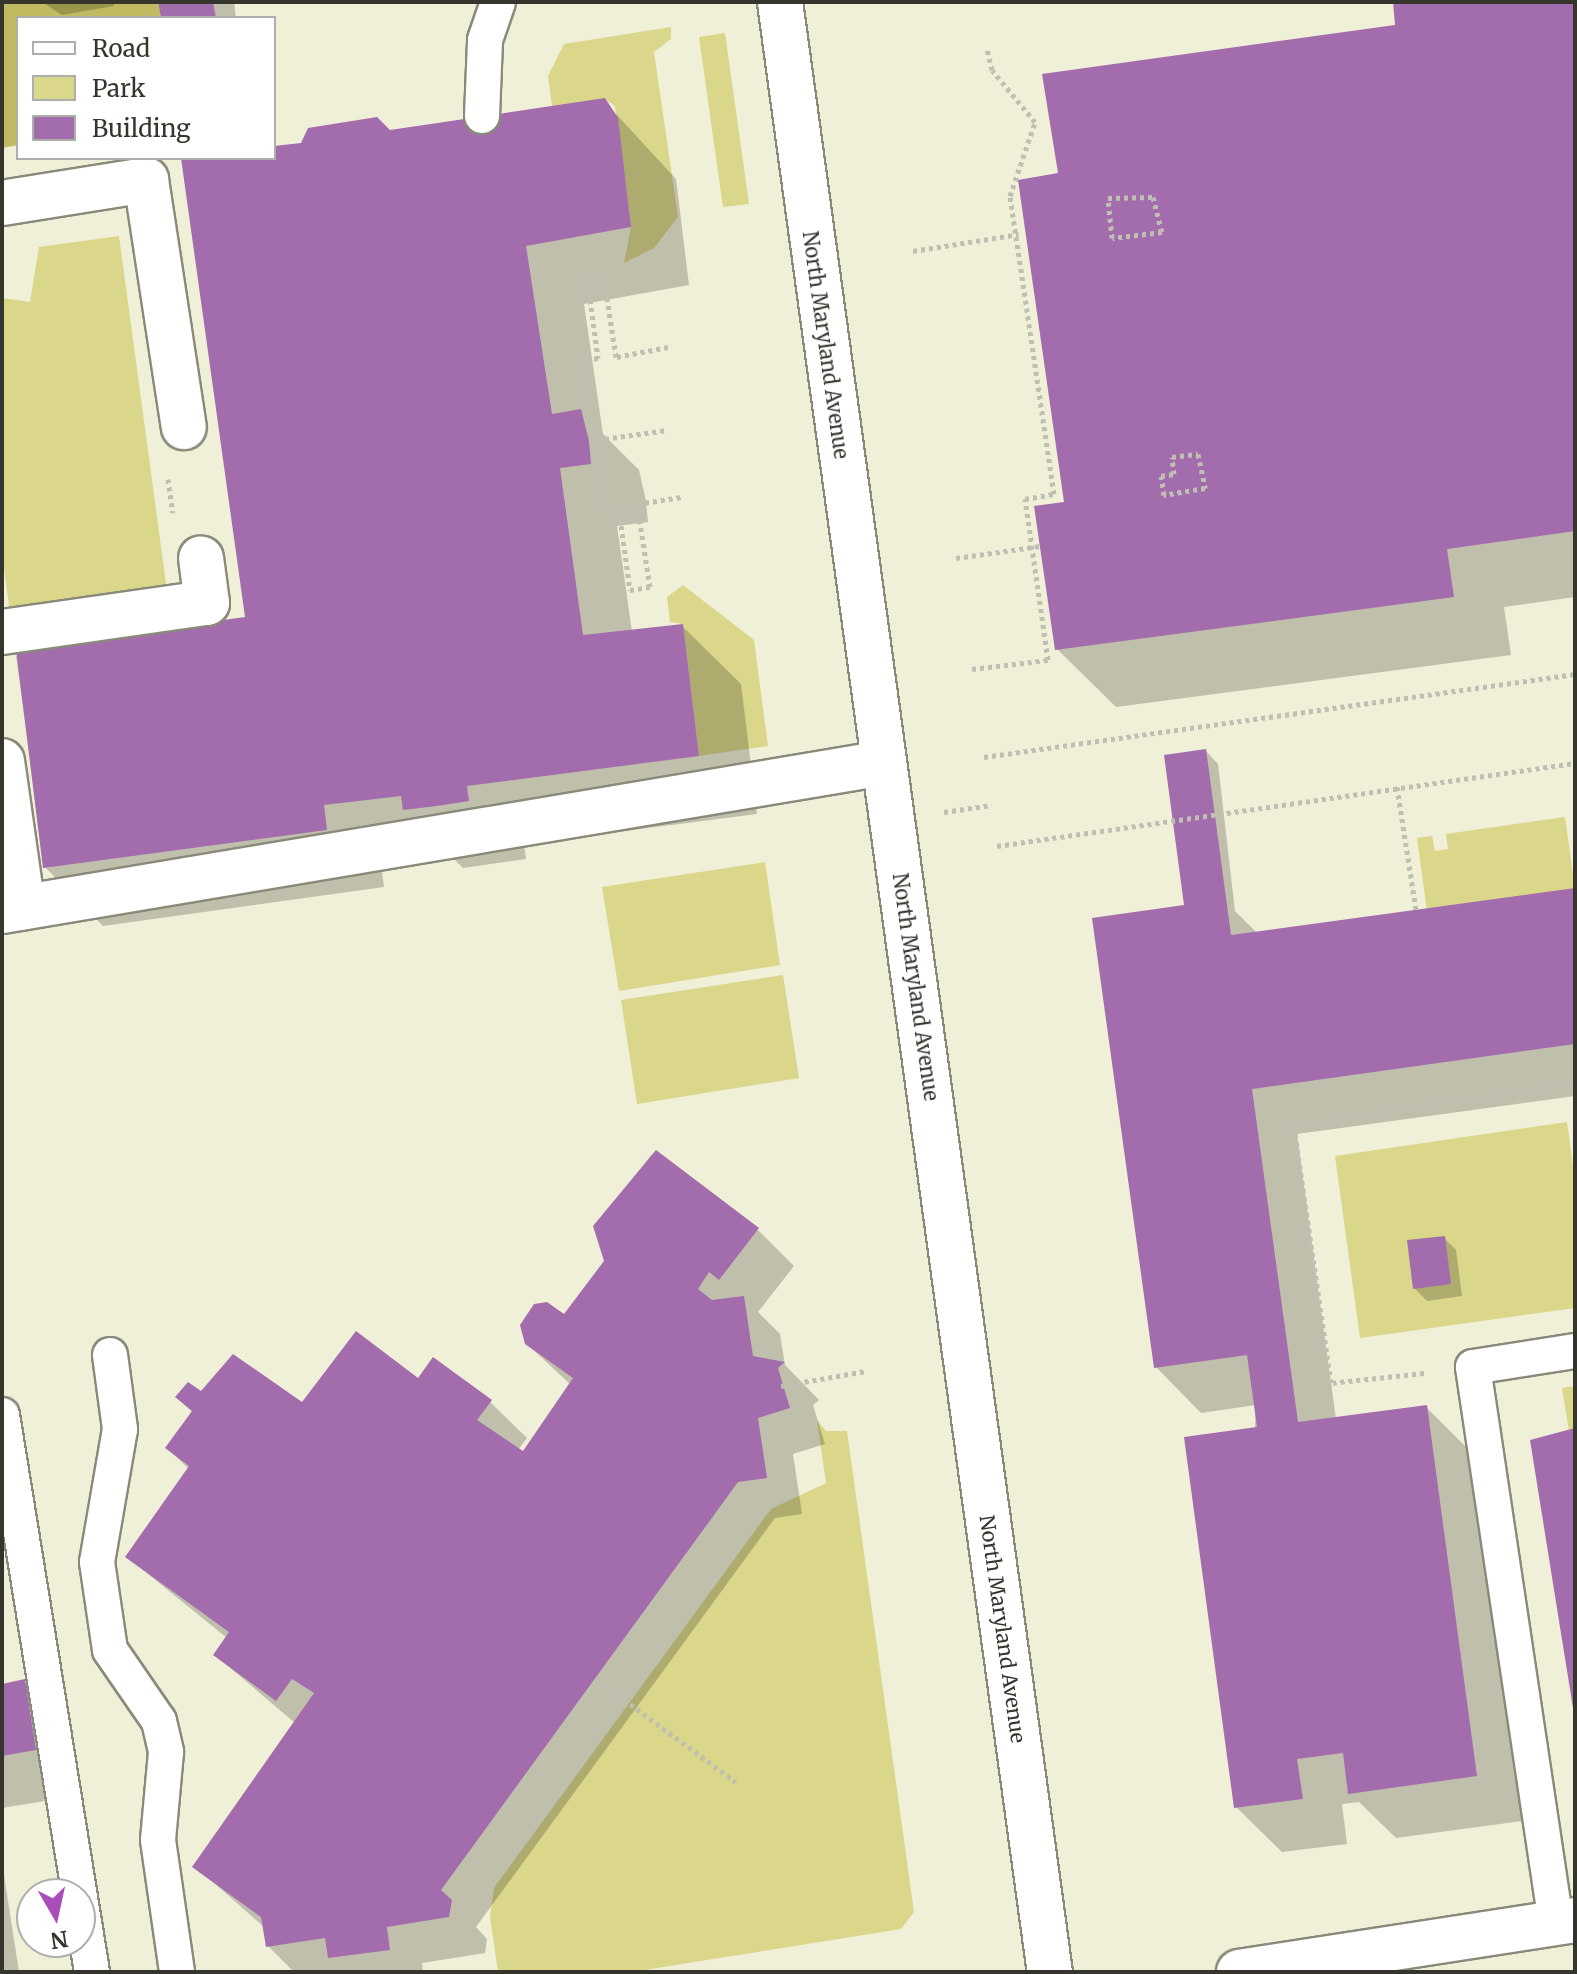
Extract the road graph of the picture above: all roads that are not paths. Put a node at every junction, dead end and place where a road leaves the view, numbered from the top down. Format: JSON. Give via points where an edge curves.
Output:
{"nodes":[{"id":1,"x":498,"y":2,"type":"edge"},
{"id":2,"x":780,"y":2,"type":"edge"},
{"id":3,"x":482,"y":116,"type":"dead end"},
{"id":4,"x":2,"y":203,"type":"edge"},
{"id":5,"x":184,"y":427,"type":"road end"},
{"id":6,"x":201,"y":558,"type":"road end"},
{"id":7,"x":2,"y":632,"type":"edge"},
{"id":8,"x":2,"y":761,"type":"edge"},
{"id":9,"x":884,"y":763,"type":"junction"},
{"id":10,"x":12,"y":910,"type":"edge"},
{"id":11,"x":1575,"y":1351,"type":"edge"},
{"id":12,"x":110,"y":1355,"type":"dead end"},
{"id":13,"x":2,"y":1415,"type":"edge"},
{"id":14,"x":1565,"y":1921,"type":"edge"},
{"id":15,"x":92,"y":1972,"type":"edge"},
{"id":16,"x":177,"y":1972,"type":"edge"},
{"id":17,"x":1050,"y":1972,"type":"edge"},
{"id":18,"x":1239,"y":1972,"type":"edge"}],
"edges":[{"from":1,"to":3,"type":"lane","via":[[485,40]]},
{"from":2,"to":9,"type":"street","name":"North Maryland Avenue"},
{"from":4,"to":5,"type":"street","via":[[146,180]]},
{"from":6,"to":7,"type":"street","via":[[207,603]]},
{"from":8,"to":10,"type":"street"},
{"from":9,"to":10,"type":"street"},
{"from":9,"to":17,"type":"street","name":"North Maryland Avenue"},
{"from":11,"to":14,"type":"lane","via":[[1473,1367]]},
{"from":12,"to":16,"type":"lane","via":[[120,1429],[97,1562],[110,1650],[159,1721],[166,1752],[158,1840]]},
{"from":13,"to":15,"type":"lane"},
{"from":14,"to":18,"type":"street"}]}
